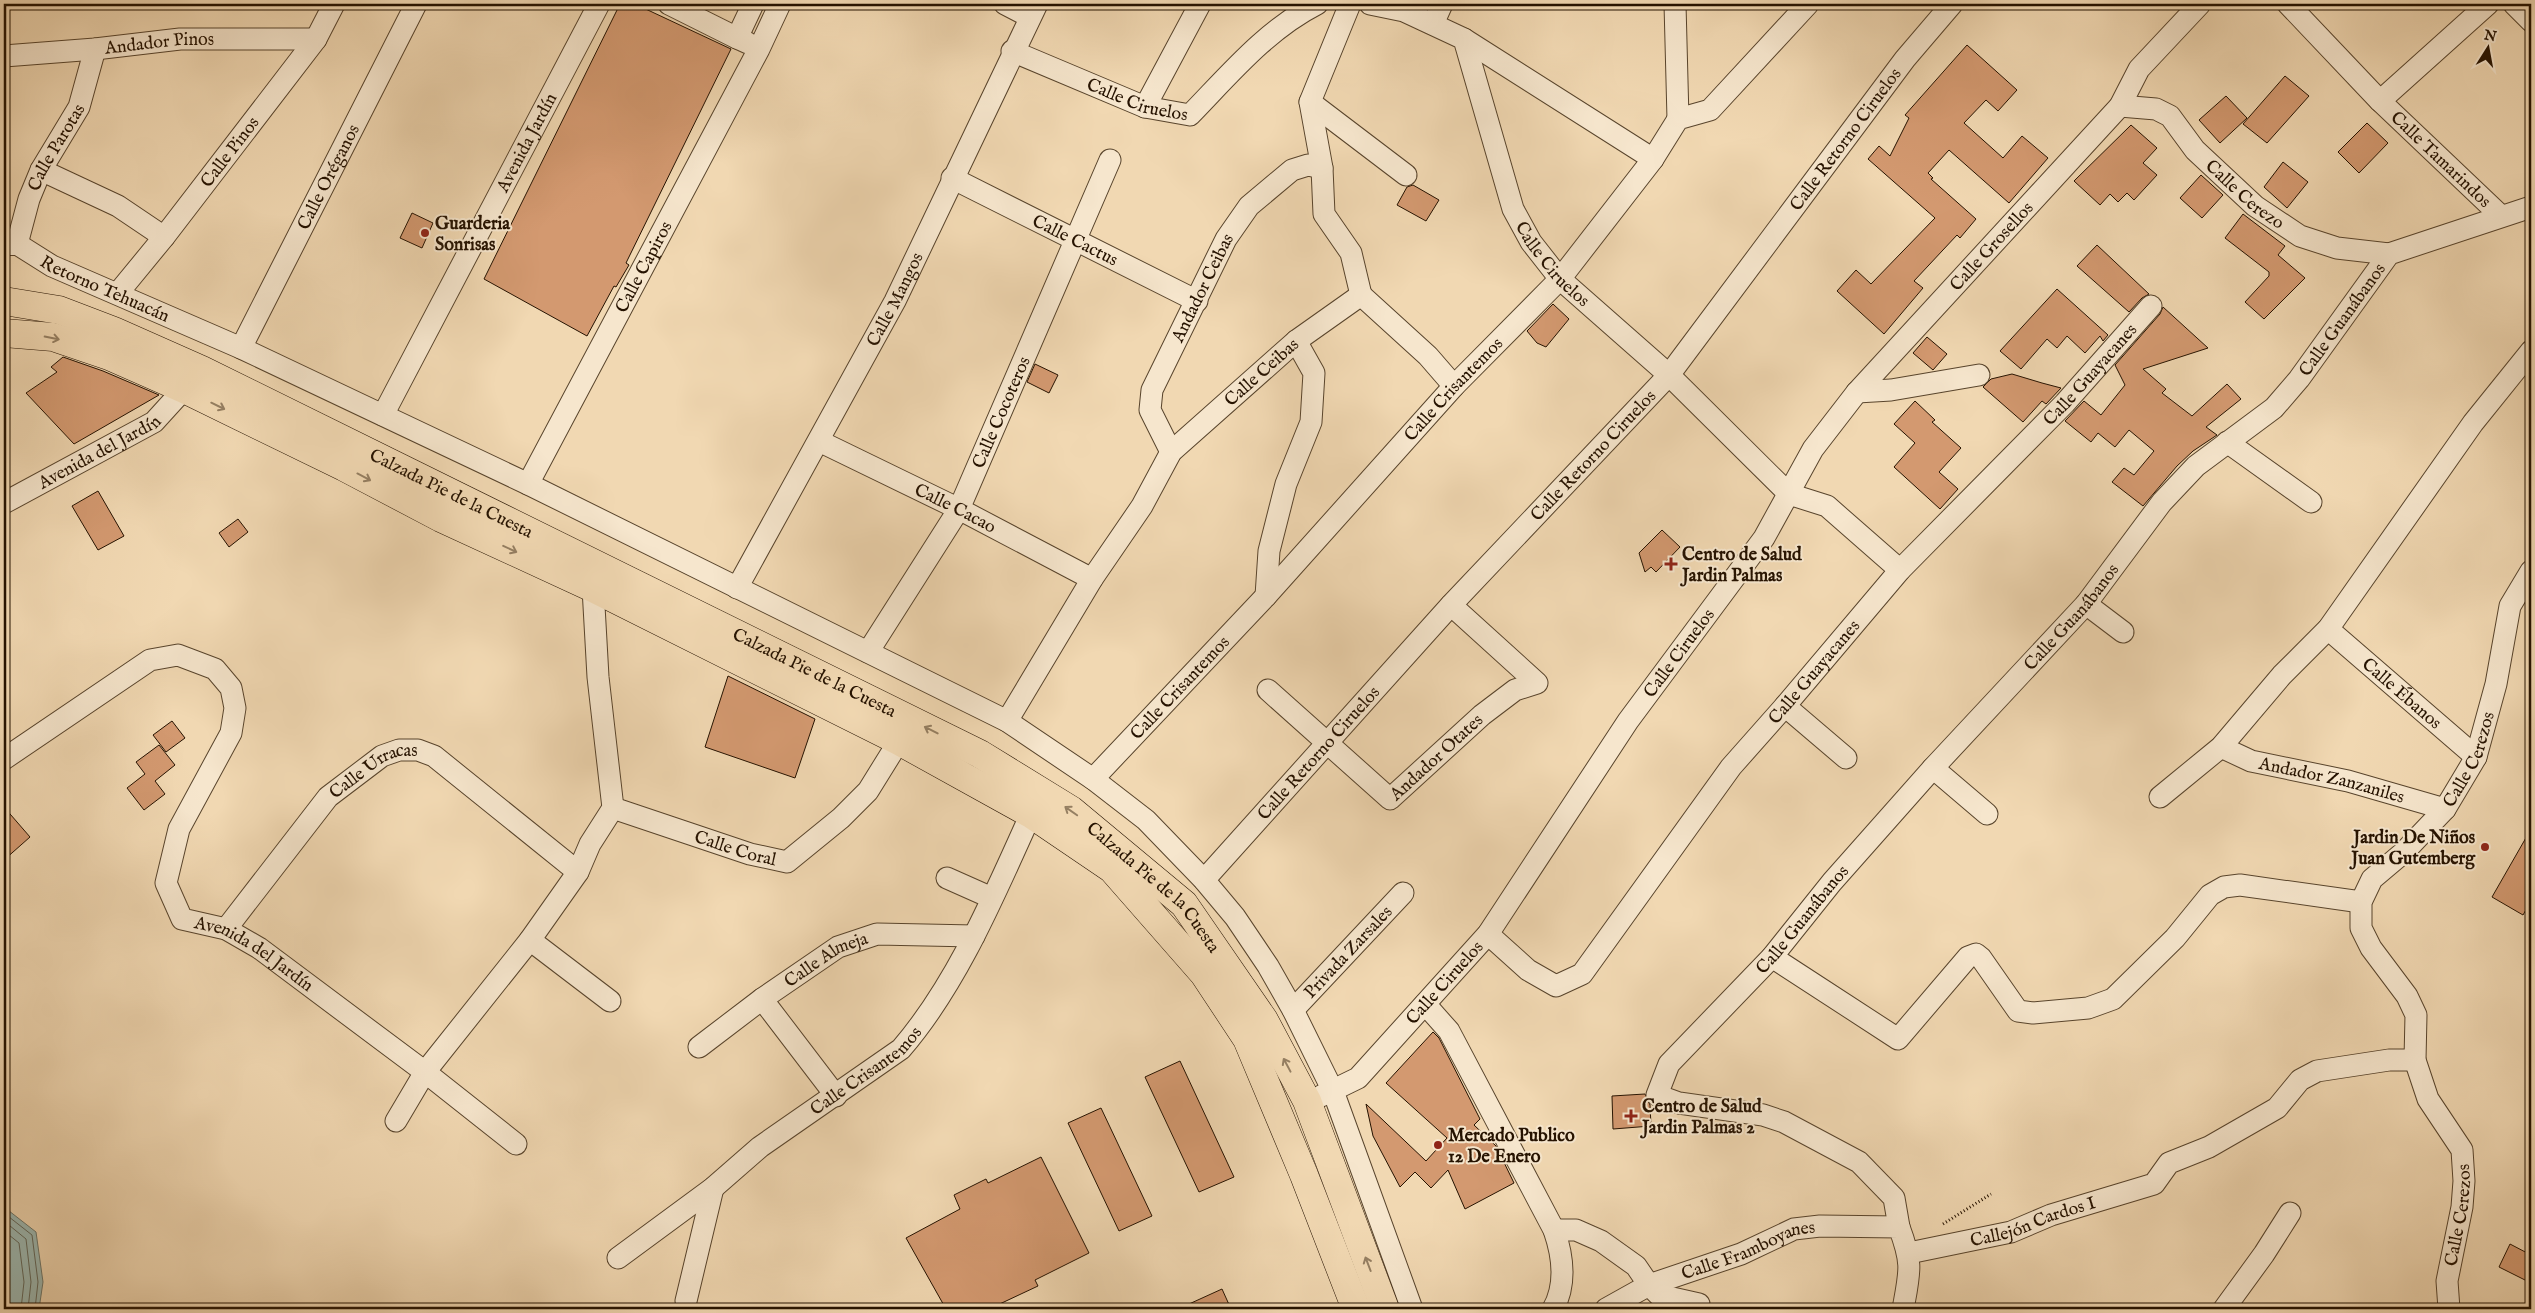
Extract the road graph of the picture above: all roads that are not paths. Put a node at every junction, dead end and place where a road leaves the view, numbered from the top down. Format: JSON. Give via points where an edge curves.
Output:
{"nodes":[{"id":1,"x":334,"y":4,"type":"edge"},
{"id":2,"x":416,"y":4,"type":"edge"},
{"id":3,"x":599,"y":4,"type":"edge"},
{"id":4,"x":669,"y":4,"type":"edge"},
{"id":5,"x":754,"y":4,"type":"edge"},
{"id":6,"x":780,"y":4,"type":"edge"},
{"id":7,"x":1005,"y":4,"type":"edge"},
{"id":8,"x":1200,"y":4,"type":"edge"},
{"id":9,"x":1317,"y":4,"type":"edge"},
{"id":10,"x":1350,"y":4,"type":"edge"},
{"id":11,"x":1370,"y":4,"type":"edge"},
{"id":12,"x":1442,"y":4,"type":"edge"},
{"id":13,"x":1675,"y":4,"type":"edge"},
{"id":14,"x":1808,"y":4,"type":"edge"},
{"id":15,"x":1952,"y":4,"type":"edge"},
{"id":16,"x":2200,"y":4,"type":"edge"},
{"id":17,"x":2288,"y":4,"type":"edge"},
{"id":18,"x":2488,"y":4,"type":"edge"},
{"id":19,"x":2514,"y":4,"type":"edge"},
{"id":20,"x":1033,"y":10,"type":"edge"},
{"id":21,"x":2531,"y":21,"type":"edge"},
{"id":22,"x":1433,"y":24,"type":"junction"},
{"id":23,"x":737,"y":38,"type":"junction"},
{"id":24,"x":316,"y":39,"type":"junction"},
{"id":25,"x":1464,"y":39,"type":"junction"},
{"id":26,"x":95,"y":49,"type":"junction"},
{"id":27,"x":759,"y":49,"type":"junction"},
{"id":28,"x":1012,"y":52,"type":"junction"},
{"id":29,"x":4,"y":56,"type":"edge"},
{"id":30,"x":2380,"y":101,"type":"junction"},
{"id":31,"x":1310,"y":102,"type":"junction"},
{"id":32,"x":2120,"y":106,"type":"junction"},
{"id":33,"x":1145,"y":107,"type":"junction"},
{"id":34,"x":1678,"y":119,"type":"junction"},
{"id":35,"x":1654,"y":159,"type":"junction"},
{"id":36,"x":1110,"y":160,"type":"dead end"},
{"id":37,"x":1322,"y":168,"type":"junction"},
{"id":38,"x":41,"y":170,"type":"junction"},
{"id":39,"x":1406,"y":175,"type":"dead end"},
{"id":40,"x":952,"y":178,"type":"junction"},
{"id":41,"x":2531,"y":207,"type":"edge"},
{"id":42,"x":2501,"y":216,"type":"junction"},
{"id":43,"x":164,"y":237,"type":"junction"},
{"id":44,"x":1075,"y":238,"type":"junction"},
{"id":45,"x":10,"y":245,"type":"edge"},
{"id":46,"x":2389,"y":254,"type":"junction"},
{"id":47,"x":1560,"y":279,"type":"junction"},
{"id":48,"x":118,"y":293,"type":"junction"},
{"id":49,"x":1361,"y":295,"type":"junction"},
{"id":50,"x":4,"y":301,"type":"edge"},
{"id":51,"x":1197,"y":301,"type":"junction"},
{"id":52,"x":2151,"y":306,"type":"dead end"},
{"id":53,"x":4,"y":333,"type":"edge"},
{"id":54,"x":1296,"y":341,"type":"junction"},
{"id":55,"x":241,"y":348,"type":"junction"},
{"id":56,"x":2531,"y":351,"type":"edge"},
{"id":57,"x":1669,"y":375,"type":"junction"},
{"id":58,"x":1979,"y":375,"type":"dead end"},
{"id":59,"x":1454,"y":386,"type":"junction"},
{"id":60,"x":184,"y":389,"type":"junction"},
{"id":61,"x":1857,"y":392,"type":"junction"},
{"id":62,"x":383,"y":416,"type":"junction"},
{"id":63,"x":819,"y":441,"type":"junction"},
{"id":64,"x":2227,"y":442,"type":"junction"},
{"id":65,"x":1172,"y":452,"type":"junction"},
{"id":66,"x":528,"y":484,"type":"junction"},
{"id":67,"x":1789,"y":494,"type":"junction"},
{"id":68,"x":2311,"y":502,"type":"dead end"},
{"id":69,"x":4,"y":503,"type":"edge"},
{"id":70,"x":959,"y":509,"type":"junction"},
{"id":71,"x":1900,"y":570,"type":"junction"},
{"id":72,"x":2531,"y":571,"type":"edge"},
{"id":73,"x":1092,"y":579,"type":"junction"},
{"id":74,"x":593,"y":588,"type":"junction"},
{"id":75,"x":737,"y":588,"type":"junction"},
{"id":76,"x":1266,"y":596,"type":"junction"},
{"id":77,"x":2086,"y":604,"type":"junction"},
{"id":78,"x":1451,"y":605,"type":"junction"},
{"id":79,"x":2328,"y":629,"type":"junction"},
{"id":80,"x":2123,"y":632,"type":"dead end"},
{"id":81,"x":868,"y":652,"type":"junction"},
{"id":82,"x":1268,"y":690,"type":"dead end"},
{"id":83,"x":1785,"y":706,"type":"junction"},
{"id":84,"x":1007,"y":721,"type":"junction"},
{"id":85,"x":899,"y":742,"type":"junction"},
{"id":86,"x":1327,"y":745,"type":"junction"},
{"id":87,"x":2221,"y":747,"type":"junction"},
{"id":88,"x":2476,"y":757,"type":"junction"},
{"id":89,"x":1846,"y":758,"type":"dead end"},
{"id":90,"x":4,"y":759,"type":"edge"},
{"id":91,"x":1933,"y":768,"type":"junction"},
{"id":92,"x":1093,"y":779,"type":"junction"},
{"id":93,"x":2160,"y":797,"type":"dead end"},
{"id":94,"x":613,"y":808,"type":"junction"},
{"id":95,"x":2445,"y":809,"type":"junction"},
{"id":96,"x":1031,"y":814,"type":"junction"},
{"id":97,"x":1987,"y":814,"type":"dead end"},
{"id":98,"x":578,"y":872,"type":"junction"},
{"id":99,"x":947,"y":878,"type":"dead end"},
{"id":100,"x":1204,"y":880,"type":"junction"},
{"id":101,"x":1403,"y":893,"type":"dead end"},
{"id":102,"x":992,"y":898,"type":"junction"},
{"id":103,"x":2361,"y":902,"type":"junction"},
{"id":104,"x":226,"y":929,"type":"junction"},
{"id":105,"x":1488,"y":934,"type":"junction"},
{"id":106,"x":974,"y":936,"type":"junction"},
{"id":107,"x":530,"y":940,"type":"junction"},
{"id":108,"x":1772,"y":957,"type":"junction"},
{"id":109,"x":762,"y":999,"type":"junction"},
{"id":110,"x":610,"y":1002,"type":"dead end"},
{"id":111,"x":1425,"y":1004,"type":"junction"},
{"id":112,"x":1293,"y":1010,"type":"junction"},
{"id":113,"x":699,"y":1047,"type":"dead end"},
{"id":114,"x":2415,"y":1060,"type":"junction"},
{"id":115,"x":425,"y":1072,"type":"junction"},
{"id":116,"x":1333,"y":1091,"type":"junction"},
{"id":117,"x":836,"y":1096,"type":"junction"},
{"id":118,"x":1307,"y":1101,"type":"junction"},
{"id":119,"x":396,"y":1121,"type":"dead end"},
{"id":120,"x":516,"y":1144,"type":"dead end"},
{"id":121,"x":713,"y":1188,"type":"junction"},
{"id":122,"x":2290,"y":1213,"type":"dead end"},
{"id":123,"x":1899,"y":1226,"type":"junction"},
{"id":124,"x":1554,"y":1230,"type":"junction"},
{"id":125,"x":1909,"y":1253,"type":"junction"},
{"id":126,"x":618,"y":1258,"type":"dead end"},
{"id":127,"x":1649,"y":1285,"type":"junction"},
{"id":128,"x":686,"y":1300,"type":"dead end"},
{"id":129,"x":1699,"y":1304,"type":"dead end"},
{"id":130,"x":1356,"y":1309,"type":"edge"},
{"id":131,"x":1385,"y":1309,"type":"edge"},
{"id":132,"x":1412,"y":1309,"type":"edge"},
{"id":133,"x":1553,"y":1309,"type":"edge"},
{"id":134,"x":1606,"y":1309,"type":"edge"},
{"id":135,"x":1903,"y":1309,"type":"edge"},
{"id":136,"x":2224,"y":1309,"type":"edge"},
{"id":137,"x":2450,"y":1309,"type":"edge"}],
"edges":[{"from":1,"to":24,"type":"street","name":"Calle Pinos"},
{"from":2,"to":55,"type":"street","name":"Calle Oréganos"},
{"from":3,"to":62,"type":"street","name":"Avenida Jardín"},
{"from":4,"to":23,"type":"street"},
{"from":5,"to":23,"type":"street"},
{"from":6,"to":27,"type":"street","name":"Calle Capiros"},
{"from":7,"to":20,"type":"street"},
{"from":8,"to":33,"type":"street"},
{"from":9,"to":33,"type":"street","name":"Calle Ciruelos","via":[[1266,38],[1190,115]]},
{"from":10,"to":31,"type":"street"},
{"from":11,"to":22,"type":"street","via":[[1404,11]]},
{"from":12,"to":22,"type":"street"},
{"from":13,"to":34,"type":"street"},
{"from":14,"to":34,"type":"street","via":[[1710,110]]},
{"from":15,"to":57,"type":"street","name":"Calle Retorno Ciruelos","via":[[1905,59]]},
{"from":16,"to":32,"type":"street","name":"Calle Grosellos","via":[[2139,70]]},
{"from":17,"to":30,"type":"street","name":"Calle Tamarindos"},
{"from":18,"to":30,"type":"street","name":"Calle Tamarindos"},
{"from":19,"to":21,"type":"street"},
{"from":20,"to":28,"type":"street","name":"Calle Mangos"},
{"from":22,"to":25,"type":"street"},
{"from":23,"to":27,"type":"street"},
{"from":24,"to":26,"type":"street","name":"Andador Pinos","via":[[180,39]]},
{"from":24,"to":43,"type":"street","name":"Calle Pinos"},
{"from":25,"to":35,"type":"street"},
{"from":25,"to":47,"type":"street","name":"Calle Ciruelos","via":[[1513,209],[1531,242]]},
{"from":26,"to":29,"type":"street","name":"Andador Pinos"},
{"from":26,"to":38,"type":"street","name":"Calle Parotas","via":[[79,107]]},
{"from":27,"to":66,"type":"street","name":"Calle Capiros"},
{"from":28,"to":33,"type":"street","name":"Calle Ciruelos"},
{"from":28,"to":40,"type":"street","name":"Calle Mangos"},
{"from":30,"to":42,"type":"street","name":"Calle Tamarindos"},
{"from":31,"to":37,"type":"street"},
{"from":31,"to":39,"type":"street"},
{"from":32,"to":46,"type":"street","name":"Calle Cerezo","via":[[2156,108],[2170,116],[2196,150],[2249,200],[2300,236],[2338,248]]},
{"from":32,"to":61,"type":"street","name":"Calle Grosellos"},
{"from":34,"to":35,"type":"street","name":"Calle Crisantemos"},
{"from":35,"to":47,"type":"street","name":"Calle Crisantemos"},
{"from":36,"to":44,"type":"street","name":"Calle Cocoteros"},
{"from":37,"to":49,"type":"street","via":[[1324,214],[1351,253]]},
{"from":37,"to":51,"type":"street","name":"Andador Ceibas","via":[[1308,165],[1292,170],[1248,206],[1226,239]]},
{"from":38,"to":43,"type":"street","via":[[118,206]]},
{"from":38,"to":45,"type":"street","name":"Calle Parotas"},
{"from":40,"to":44,"type":"street","name":"Calle Cactus"},
{"from":40,"to":63,"type":"street","name":"Calle Mangos","via":[[895,301]]},
{"from":41,"to":42,"type":"street","name":"Calle Guanábanos"},
{"from":42,"to":46,"type":"street","name":"Calle Guanábanos"},
{"from":43,"to":48,"type":"street","name":"Calle Pinos"},
{"from":44,"to":51,"type":"street","name":"Calle Cactus"},
{"from":44,"to":70,"type":"street","name":"Calle Cocoteros"},
{"from":45,"to":48,"type":"street","name":"Retorno Tehuacán"},
{"from":46,"to":64,"type":"street","name":"Calle Guanábanos","via":[[2300,379],[2274,408]]},
{"from":47,"to":57,"type":"street","name":"Calle Ciruelos"},
{"from":47,"to":59,"type":"street","name":"Calle Crisantemos"},
{"from":48,"to":55,"type":"street","name":"Retorno Tehuacán"},
{"from":49,"to":54,"type":"street","name":"Calle Ceibas"},
{"from":49,"to":59,"type":"street","via":[[1428,356]]},
{"from":118,"to":50,"type":"main road","name":"Calzada Pie de la Cuesta","one_way":true,"via":[[1264,1020],[1184,904],[1071,810],[996,764],[900,715],[202,370],[59,310]]},
{"from":51,"to":65,"type":"street","name":"Andador Ceibas","via":[[1152,390],[1150,410]]},
{"from":52,"to":71,"type":"street","name":"Calle Guayacanes","via":[[2065,403]]},
{"from":53,"to":60,"type":"main road","name":"Calzada Pie de la Cuesta","one_way":true,"via":[[53,337],[108,356]]},
{"from":54,"to":65,"type":"street","name":"Calle Ceibas"},
{"from":54,"to":76,"type":"street","via":[[1314,373],[1311,422],[1284,494],[1270,551]]},
{"from":55,"to":62,"type":"street","name":"Retorno Tehuacán"},
{"from":56,"to":79,"type":"street","via":[[2440,468]]},
{"from":57,"to":67,"type":"street","name":"Calle Ciruelos"},
{"from":57,"to":78,"type":"street","name":"Calle Retorno Ciruelos"},
{"from":58,"to":61,"type":"street","via":[[1891,390]]},
{"from":59,"to":76,"type":"street","name":"Calle Crisantemos"},
{"from":60,"to":69,"type":"street","name":"Avenida del Jardín","via":[[154,422]]},
{"from":60,"to":74,"type":"main road","name":"Calzada Pie de la Cuesta","one_way":true,"via":[[441,518]]},
{"from":61,"to":67,"type":"street","name":"Calle Grosellos","via":[[1813,449]]},
{"from":62,"to":66,"type":"street","name":"Retorno Tehuacán"},
{"from":63,"to":70,"type":"street","name":"Calle Cacao"},
{"from":63,"to":75,"type":"street","name":"Calle Mangos"},
{"from":64,"to":68,"type":"street"},
{"from":64,"to":77,"type":"street","name":"Calle Guanábanos","via":[[2196,466],[2162,502]]},
{"from":65,"to":73,"type":"street","name":"Calle Ceibas","via":[[1142,506]]},
{"from":66,"to":75,"type":"street","name":"Retorno Tehuacán"},
{"from":67,"to":71,"type":"street","via":[[1827,506]]},
{"from":67,"to":105,"type":"street","name":"Calle Ciruelos","via":[[1764,538],[1628,721]]},
{"from":70,"to":73,"type":"street","name":"Calle Cacao"},
{"from":70,"to":81,"type":"street","name":"Calle Cocoteros"},
{"from":71,"to":83,"type":"street","name":"Calle Guayacanes"},
{"from":72,"to":88,"type":"street","name":"Calle Cerezos","via":[[2510,606],[2496,684]]},
{"from":73,"to":84,"type":"street","name":"Calle Ceibas"},
{"from":74,"to":85,"type":"main road","name":"Calzada Pie de la Cuesta"},
{"from":74,"to":94,"type":"street","via":[[598,677]]},
{"from":75,"to":81,"type":"street","name":"Retorno Tehuacán"},
{"from":76,"to":92,"type":"street","name":"Calle Crisantemos"},
{"from":77,"to":80,"type":"street"},
{"from":77,"to":91,"type":"street","name":"Calle Guanábanos"},
{"from":78,"to":86,"type":"street","name":"Calle Retorno Ciruelos"},
{"from":78,"to":86,"type":"street","name":"Andador Otates","via":[[1537,683],[1515,690],[1482,714],[1390,799]]},
{"from":79,"to":87,"type":"street","via":[[2282,675]]},
{"from":79,"to":88,"type":"street","name":"Calle Ébanos"},
{"from":81,"to":84,"type":"street","name":"Retorno Tehuacán"},
{"from":82,"to":86,"type":"street"},
{"from":83,"to":89,"type":"street"},
{"from":83,"to":105,"type":"street","name":"Calle Guayacanes","via":[[1731,767],[1582,974],[1556,986],[1528,970]]},
{"from":84,"to":92,"type":"street","name":"Retorno Tehuacán"},
{"from":85,"to":94,"type":"street","name":"Calle Coral","via":[[868,791],[787,862],[750,854]]},
{"from":85,"to":96,"type":"main road","name":"Calzada Pie de la Cuesta"},
{"from":86,"to":100,"type":"street","name":"Calle Retorno Ciruelos"},
{"from":87,"to":93,"type":"street"},
{"from":87,"to":95,"type":"street","name":"Andador Zanzaniles","via":[[2251,761],[2348,780]]},
{"from":88,"to":95,"type":"street","name":"Calle Cerezos"},
{"from":90,"to":104,"type":"street","name":"Avenida del Jardín","via":[[150,660],[178,655],[215,669],[231,688],[235,708],[231,733],[179,829],[166,884],[182,919]]},
{"from":91,"to":97,"type":"street"},
{"from":91,"to":108,"type":"street","name":"Calle Guanábanos","via":[[1832,882]]},
{"from":92,"to":100,"type":"street","name":"Retorno Tehuacán","via":[[1146,820]]},
{"from":94,"to":98,"type":"street","via":[[590,844]]},
{"from":95,"to":103,"type":"street","name":"Calle Cerezos","via":[[2404,852],[2372,879]]},
{"from":96,"to":102,"type":"street","name":"Calle Crisantemos"},
{"from":96,"to":130,"type":"main road","name":"Calzada Pie de la Cuesta","via":[[1112,869],[1204,974],[1247,1039]]},
{"from":98,"to":104,"type":"street","name":"Calle Urracas","via":[[434,756],[418,750],[399,750],[382,756],[328,797]]},
{"from":98,"to":107,"type":"street"},
{"from":99,"to":102,"type":"street"},
{"from":100,"to":112,"type":"street","name":"Retorno Tehuacán","via":[[1268,966]]},
{"from":101,"to":112,"type":"street","name":"Privada Zarsales"},
{"from":102,"to":106,"type":"street","name":"Calle Crisantemos"},
{"from":103,"to":108,"type":"street","via":[[2240,884],[2224,887],[2210,895],[2175,938],[2113,999],[2088,1008],[2033,1013],[2018,1011],[1976,954],[1968,957],[1898,1040]]},
{"from":103,"to":114,"type":"street","name":"Calle Cerezos","via":[[2361,928],[2370,948],[2408,996],[2416,1015]]},
{"from":104,"to":115,"type":"street","name":"Avenida del Jardín","via":[[260,948]]},
{"from":105,"to":111,"type":"street","name":"Calle Ciruelos"},
{"from":106,"to":109,"type":"street","name":"Calle Almeja","via":[[877,934],[838,947]]},
{"from":106,"to":117,"type":"street","name":"Calle Crisantemos","via":[[919,1029],[901,1049]]},
{"from":107,"to":110,"type":"street"},
{"from":107,"to":115,"type":"street"},
{"from":108,"to":123,"type":"street","name":"Calle Guanábanos","via":[[1669,1064],[1657,1095],[1679,1103],[1763,1115],[1784,1122],[1859,1162],[1894,1198]]},
{"from":109,"to":113,"type":"street","name":"Calle Almeja"},
{"from":109,"to":117,"type":"street"},
{"from":111,"to":116,"type":"street","name":"Calle Ciruelos","via":[[1358,1078]]},
{"from":111,"to":124,"type":"street","via":[[1449,1031]]},
{"from":112,"to":116,"type":"street","name":"Retorno Tehuacán"},
{"from":114,"to":125,"type":"street","name":"Callejón Cardos I","via":[[2389,1060],[2317,1071],[2300,1080],[2277,1108],[2209,1147],[2169,1163],[2154,1184],[2051,1215],[2011,1232]]},
{"from":114,"to":137,"type":"street","name":"Calle Cerezos","via":[[2428,1100],[2462,1150],[2464,1181],[2447,1282]]},
{"from":115,"to":119,"type":"street"},
{"from":115,"to":120,"type":"street","name":"Avenida del Jardín"},
{"from":116,"to":118,"type":"street","name":"Calle Ciruelos"},
{"from":116,"to":132,"type":"street","name":"Retorno Tehuacán"},
{"from":117,"to":121,"type":"street","name":"Calle Crisantemos","via":[[760,1147]]},
{"from":131,"to":118,"type":"main road","name":"Calzada Pie de la Cuesta","one_way":true},
{"from":121,"to":126,"type":"street","name":"Calle Crisantemos"},
{"from":121,"to":128,"type":"street"},
{"from":122,"to":136,"type":"street"},
{"from":123,"to":125,"type":"street"},
{"from":123,"to":127,"type":"street","name":"Calle Framboyanes","via":[[1794,1229],[1741,1254]]},
{"from":124,"to":127,"type":"street","via":[[1576,1230],[1601,1241],[1636,1266]]},
{"from":124,"to":133,"type":"street","via":[[1562,1252],[1563,1275],[1558,1301]]},
{"from":125,"to":135,"type":"street","via":[[1910,1270]]},
{"from":127,"to":129,"type":"street","via":[[1659,1296]]},
{"from":127,"to":134,"type":"street","name":"Calle Framboyanes"}]}
